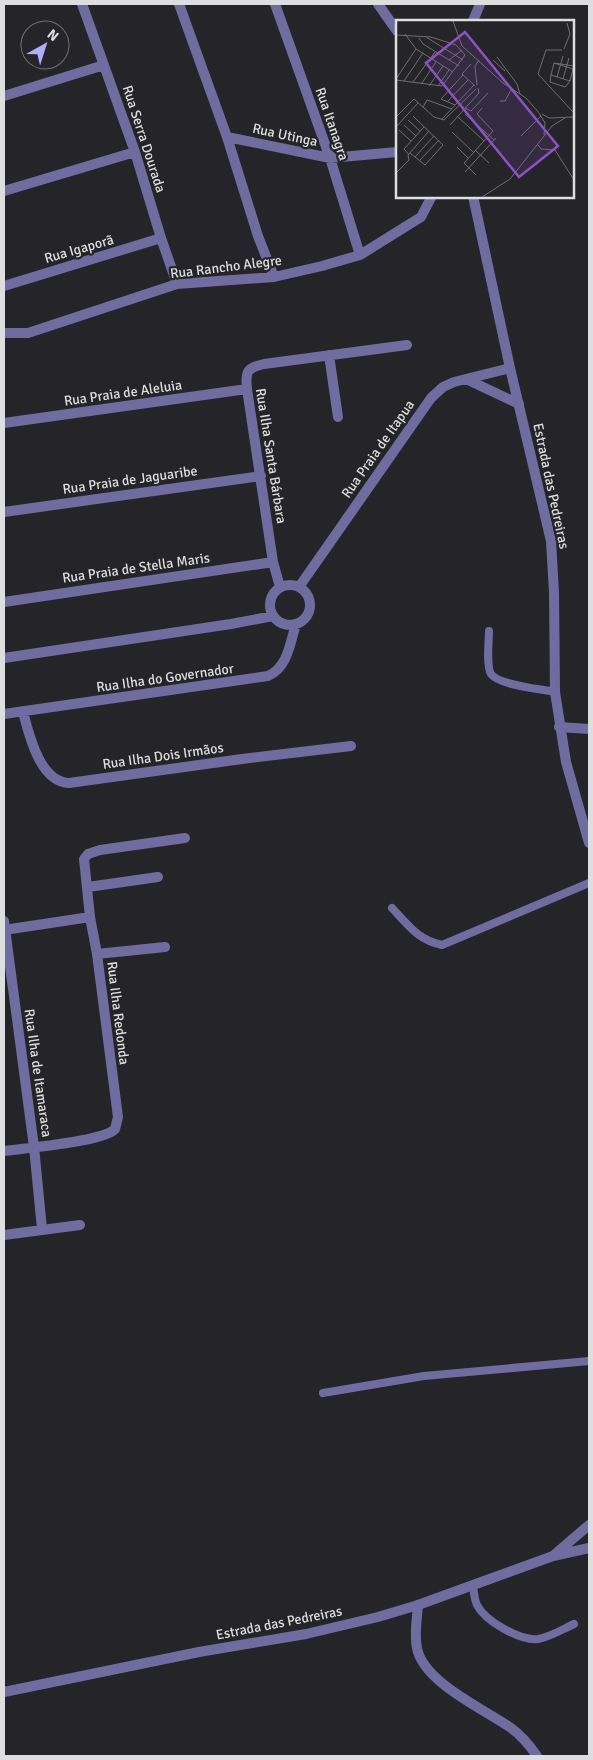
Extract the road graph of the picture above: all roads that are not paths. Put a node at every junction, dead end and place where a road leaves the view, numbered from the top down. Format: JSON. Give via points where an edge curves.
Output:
{"nodes":[{"id":1,"x":82,"y":4,"type":"edge"},
{"id":2,"x":179,"y":4,"type":"edge"},
{"id":3,"x":275,"y":4,"type":"edge"},
{"id":4,"x":378,"y":4,"type":"edge"},
{"id":5,"x":480,"y":4,"type":"edge"},
{"id":6,"x":473,"y":20,"type":"edge"},
{"id":7,"x":396,"y":30,"type":"edge"},
{"id":8,"x":104,"y":65,"type":"junction"},
{"id":9,"x":4,"y":96,"type":"edge"},
{"id":10,"x":227,"y":137,"type":"junction"},
{"id":11,"x":135,"y":152,"type":"junction"},
{"id":12,"x":396,"y":152,"type":"edge"},
{"id":13,"x":330,"y":158,"type":"junction"},
{"id":14,"x":4,"y":191,"type":"edge"},
{"id":15,"x":431,"y":198,"type":"edge"},
{"id":16,"x":473,"y":198,"type":"edge"},
{"id":17,"x":161,"y":238,"type":"junction"},
{"id":18,"x":360,"y":255,"type":"junction"},
{"id":19,"x":274,"y":277,"type":"junction"},
{"id":20,"x":178,"y":284,"type":"junction"},
{"id":21,"x":4,"y":286,"type":"edge"},
{"id":22,"x":4,"y":333,"type":"edge"},
{"id":23,"x":407,"y":345,"type":"dead end"},
{"id":24,"x":329,"y":355,"type":"junction"},
{"id":25,"x":510,"y":368,"type":"junction"},
{"id":26,"x":466,"y":379,"type":"junction"},
{"id":27,"x":247,"y":390,"type":"junction"},
{"id":28,"x":519,"y":404,"type":"junction"},
{"id":29,"x":338,"y":416,"type":"dead end"},
{"id":30,"x":4,"y":424,"type":"edge"},
{"id":31,"x":261,"y":476,"type":"junction"},
{"id":32,"x":4,"y":512,"type":"edge"},
{"id":33,"x":272,"y":562,"type":"junction"},
{"id":34,"x":299,"y":587,"type":"junction"},
{"id":35,"x":280,"y":588,"type":"junction"},
{"id":36,"x":4,"y":602,"type":"edge"},
{"id":37,"x":273,"y":616,"type":"junction"},
{"id":38,"x":296,"y":624,"type":"junction"},
{"id":39,"x":489,"y":631,"type":"dead end"},
{"id":40,"x":4,"y":658,"type":"edge"},
{"id":41,"x":555,"y":692,"type":"junction"},
{"id":42,"x":23,"y":712,"type":"junction"},
{"id":43,"x":4,"y":714,"type":"edge"},
{"id":44,"x":559,"y":727,"type":"junction"},
{"id":45,"x":589,"y":729,"type":"edge"},
{"id":46,"x":351,"y":746,"type":"dead end"},
{"id":47,"x":185,"y":838,"type":"dead end"},
{"id":48,"x":589,"y":843,"type":"edge"},
{"id":49,"x":158,"y":877,"type":"dead end"},
{"id":50,"x":589,"y":883,"type":"edge"},
{"id":51,"x":88,"y":887,"type":"junction"},
{"id":52,"x":392,"y":908,"type":"dead end"},
{"id":53,"x":90,"y":917,"type":"junction"},
{"id":54,"x":4,"y":927,"type":"edge"},
{"id":55,"x":165,"y":946,"type":"dead end"},
{"id":56,"x":96,"y":954,"type":"junction"},
{"id":57,"x":34,"y":1147,"type":"junction"},
{"id":58,"x":4,"y":1151,"type":"edge"},
{"id":59,"x":80,"y":1225,"type":"dead end"},
{"id":60,"x":42,"y":1229,"type":"junction"},
{"id":61,"x":4,"y":1235,"type":"edge"},
{"id":62,"x":589,"y":1361,"type":"edge"},
{"id":63,"x":323,"y":1393,"type":"dead end"},
{"id":64,"x":589,"y":1525,"type":"edge"},
{"id":65,"x":589,"y":1548,"type":"edge"},
{"id":66,"x":553,"y":1556,"type":"junction"},
{"id":67,"x":473,"y":1586,"type":"junction"},
{"id":68,"x":418,"y":1605,"type":"junction"},
{"id":69,"x":574,"y":1624,"type":"dead end"},
{"id":70,"x":4,"y":1692,"type":"edge"},
{"id":71,"x":537,"y":1756,"type":"edge"}],
"edges":[{"from":1,"to":8,"type":"street","name":"Rua Serra Dourada"},
{"from":2,"to":10,"type":"street"},
{"from":3,"to":13,"type":"street","name":"Rua Itanagra"},
{"from":4,"to":7,"type":"street"},
{"from":5,"to":6,"type":"street"},
{"from":8,"to":9,"type":"street"},
{"from":8,"to":11,"type":"street","name":"Rua Serra Dourada"},
{"from":10,"to":13,"type":"street","name":"Rua Utinga"},
{"from":10,"to":19,"type":"street"},
{"from":11,"to":14,"type":"street"},
{"from":11,"to":17,"type":"street","name":"Rua Serra Dourada"},
{"from":12,"to":13,"type":"street","name":"Rua Utinga"},
{"from":13,"to":18,"type":"street","name":"Rua Itanagra"},
{"from":15,"to":18,"type":"street","name":"Rua Rancho Alegre","via":[[421,217]]},
{"from":16,"to":25,"type":"street","name":"Estrada das Pedreiras"},
{"from":17,"to":20,"type":"street","name":"Rua Serra Dourada"},
{"from":17,"to":21,"type":"street","name":"Rua Igaporã"},
{"from":18,"to":19,"type":"street","name":"Rua Rancho Alegre"},
{"from":19,"to":20,"type":"street","name":"Rua Rancho Alegre"},
{"from":20,"to":22,"type":"street","name":"Rua Rancho Alegre","via":[[28,333]]},
{"from":23,"to":24,"type":"street","name":"Rua Ilha Santa Bárbara"},
{"from":24,"to":27,"type":"street","name":"Rua Ilha Santa Bárbara","via":[[253,367],[247,373]]},
{"from":24,"to":29,"type":"street"},
{"from":25,"to":26,"type":"street","name":"Rua Praia de Itapua"},
{"from":25,"to":28,"type":"street","name":"Estrada das Pedreiras"},
{"from":26,"to":28,"type":"street"},
{"from":26,"to":34,"type":"street","name":"Rua Praia de Itapua","via":[[443,387],[431,398]]},
{"from":27,"to":30,"type":"street","name":"Rua Praia de Aleluia"},
{"from":27,"to":31,"type":"street","name":"Rua Ilha Santa Bárbara"},
{"from":28,"to":41,"type":"street","name":"Estrada das Pedreiras","via":[[551,541]]},
{"from":31,"to":32,"type":"street","name":"Rua Praia de Jaguaribe"},
{"from":31,"to":33,"type":"street","name":"Rua Ilha Santa Bárbara"},
{"from":33,"to":35,"type":"street","name":"Rua Ilha Santa Bárbara"},
{"from":33,"to":36,"type":"street","name":"Rua Praia de Stella Maris"},
{"from":34,"to":35,"type":"street"},
{"from":34,"to":38,"type":"street","via":[[310,603],[306,616]]},
{"from":35,"to":37,"type":"street","via":[[271,597]]},
{"from":37,"to":38,"type":"street","via":[[284,624]]},
{"from":37,"to":40,"type":"street"},
{"from":38,"to":42,"type":"street","name":"Rua Ilha do Governador","via":[[286,659],[268,676]]},
{"from":39,"to":41,"type":"lane","via":[[491,674],[506,682]]},
{"from":41,"to":44,"type":"street","name":"Estrada das Pedreiras"},
{"from":42,"to":43,"type":"street","name":"Rua Ilha do Governador"},
{"from":42,"to":46,"type":"street","name":"Rua Ilha Dois Irmãos","via":[[38,757],[54,779],[62,783]]},
{"from":44,"to":45,"type":"street"},
{"from":44,"to":48,"type":"street","name":"Estrada das Pedreiras"},
{"from":47,"to":51,"type":"street","name":"Rua Ilha Redonda","via":[[88,854],[84,860]]},
{"from":49,"to":51,"type":"street"},
{"from":50,"to":52,"type":"lane","via":[[442,946],[416,934]]},
{"from":51,"to":53,"type":"street","name":"Rua Ilha Redonda"},
{"from":53,"to":54,"type":"street"},
{"from":53,"to":56,"type":"street","name":"Rua Ilha Redonda"},
{"from":54,"to":57,"type":"street","name":"Rua Ilha de Itamaraca"},
{"from":55,"to":56,"type":"street"},
{"from":56,"to":57,"type":"street","name":"Rua Ilha Redonda","via":[[117,1126],[110,1134],[92,1139]]},
{"from":57,"to":58,"type":"street"},
{"from":57,"to":60,"type":"street","name":"Rua Ilha de Itamaraca"},
{"from":59,"to":60,"type":"street"},
{"from":60,"to":61,"type":"street"},
{"from":62,"to":63,"type":"lane","via":[[424,1376]]},
{"from":64,"to":66,"type":"street"},
{"from":65,"to":66,"type":"street"},
{"from":66,"to":67,"type":"street","name":"Estrada das Pedreiras"},
{"from":67,"to":68,"type":"street","name":"Estrada das Pedreiras"},
{"from":67,"to":69,"type":"lane","via":[[476,1604],[484,1615],[503,1629],[540,1639]]},
{"from":68,"to":70,"type":"street","name":"Estrada das Pedreiras","via":[[306,1634],[199,1652]]},
{"from":68,"to":71,"type":"street","via":[[416,1647],[421,1662],[464,1699],[512,1729]]}]}
